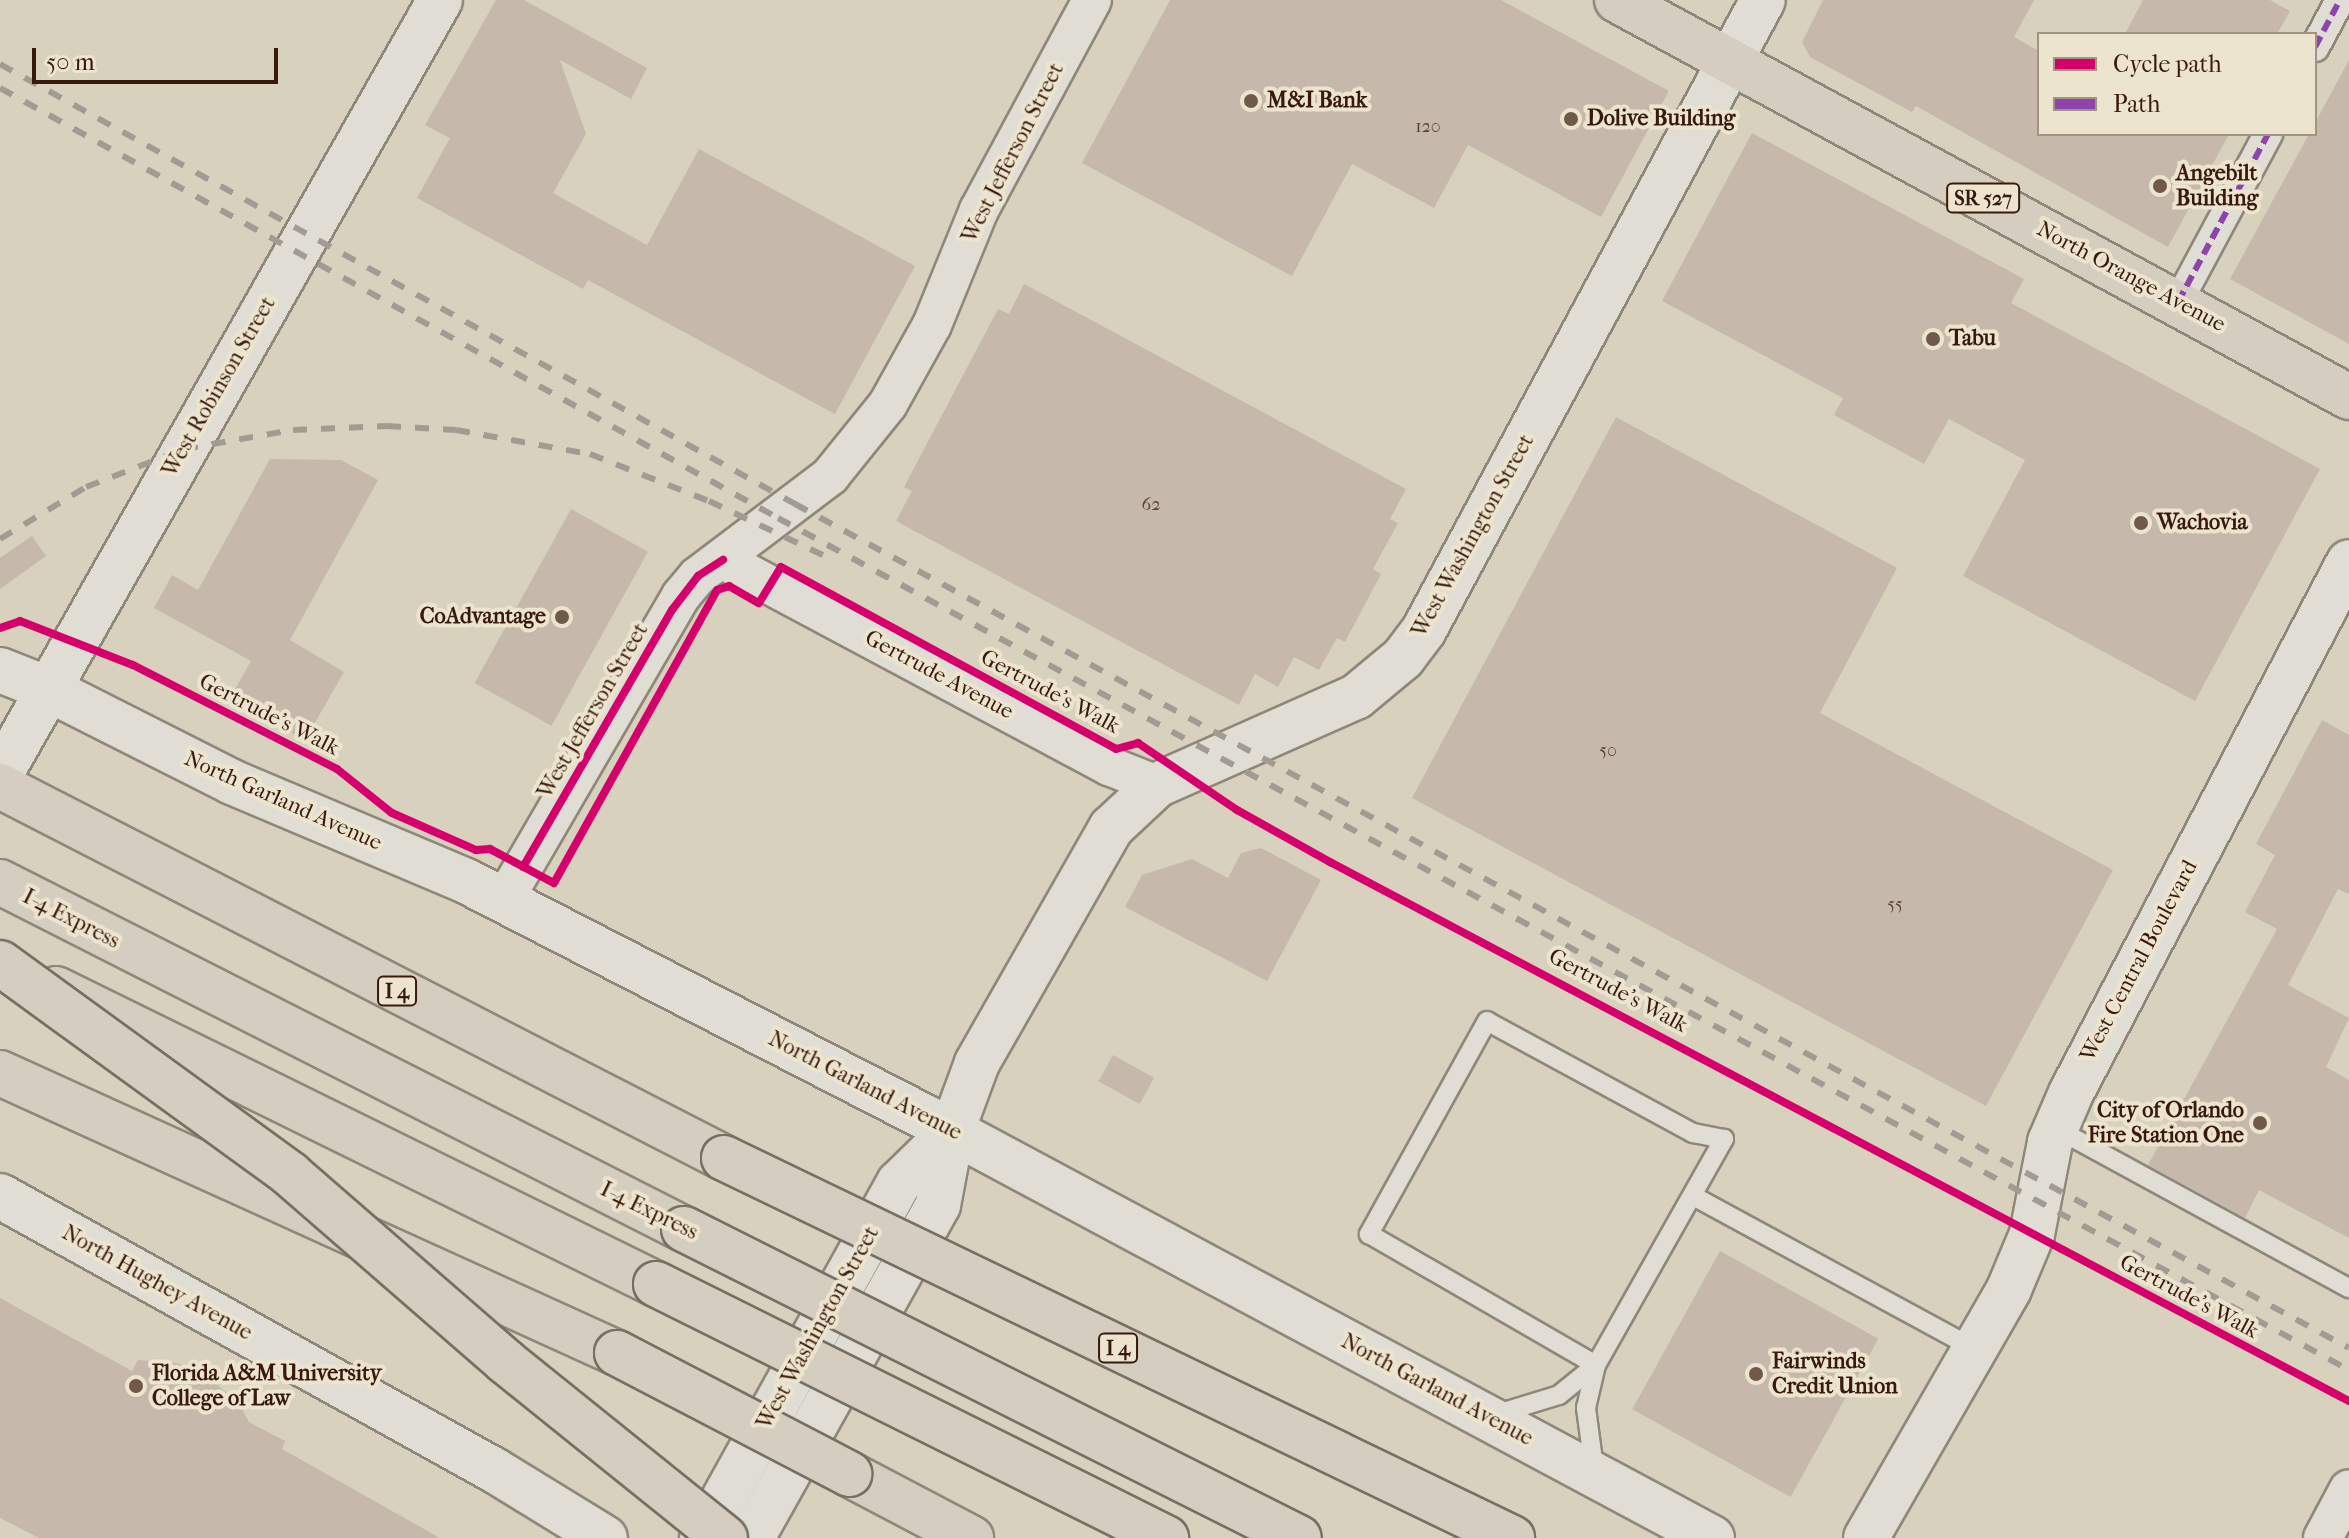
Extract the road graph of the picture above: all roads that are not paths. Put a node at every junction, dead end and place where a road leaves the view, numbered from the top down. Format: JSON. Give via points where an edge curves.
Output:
{"nodes":[{"id":1,"x":440,"y":0,"type":"edge"},
{"id":2,"x":1092,"y":0,"type":"edge"},
{"id":3,"x":1617,"y":0,"type":"edge"},
{"id":4,"x":1763,"y":0,"type":"edge"},
{"id":5,"x":2340,"y":0,"type":"edge"},
{"id":6,"x":2317,"y":43,"type":"edge"},
{"id":7,"x":1730,"y":62,"type":"junction"},
{"id":8,"x":2267,"y":136,"type":"edge"},
{"id":9,"x":2178,"y":302,"type":"junction"},
{"id":10,"x":2349,"y":397,"type":"edge"},
{"id":11,"x":2349,"y":562,"type":"edge"},
{"id":12,"x":710,"y":568,"type":"junction"},
{"id":13,"x":0,"y":670,"type":"edge"},
{"id":14,"x":48,"y":689,"type":"junction"},
{"id":15,"x":0,"y":775,"type":"edge"},
{"id":16,"x":1157,"y":785,"type":"junction"},
{"id":17,"x":0,"y":786,"type":"edge"},
{"id":18,"x":15,"y":890,"type":"edge"},
{"id":19,"x":504,"y":900,"type":"junction"},
{"id":20,"x":0,"y":962,"type":"edge"},
{"id":21,"x":0,"y":1073,"type":"edge"},
{"id":22,"x":2055,"y":1128,"type":"junction"},
{"id":23,"x":952,"y":1131,"type":"junction"},
{"id":24,"x":0,"y":1196,"type":"edge"},
{"id":25,"x":1693,"y":1196,"type":"junction"},
{"id":26,"x":2349,"y":1288,"type":"edge"},
{"id":27,"x":1975,"y":1349,"type":"junction"},
{"id":28,"x":1596,"y":1365,"type":"junction"},
{"id":29,"x":1486,"y":1416,"type":"junction"},
{"id":30,"x":1596,"y":1476,"type":"junction"},
{"id":31,"x":2349,"y":1489,"type":"edge"},
{"id":32,"x":605,"y":1538,"type":"edge"},
{"id":33,"x":702,"y":1538,"type":"edge"},
{"id":34,"x":725,"y":1538,"type":"edge"},
{"id":35,"x":752,"y":1538,"type":"edge"},
{"id":36,"x":971,"y":1538,"type":"edge"},
{"id":37,"x":1166,"y":1538,"type":"edge"},
{"id":38,"x":1299,"y":1538,"type":"edge"},
{"id":39,"x":1512,"y":1538,"type":"edge"},
{"id":40,"x":1712,"y":1538,"type":"edge"},
{"id":41,"x":1866,"y":1538,"type":"edge"},
{"id":42,"x":2323,"y":1538,"type":"edge"}],
"edges":[{"from":1,"to":14,"type":"street","name":"West Robinson Street"},
{"from":2,"to":12,"type":"street","name":"West Jefferson Street","via":[[979,210],[932,325],[888,404],[830,476]]},
{"from":3,"to":7,"type":"main road","name":"North Orange Avenue","number":"SR 527"},
{"from":4,"to":7,"type":"street","name":"West Washington Street"},
{"from":5,"to":6,"type":"street"},
{"from":7,"to":9,"type":"main road","name":"North Orange Avenue","number":"SR 527"},
{"from":7,"to":16,"type":"street","name":"West Washington Street","via":[[1414,645],[1372,686],[1339,707]]},
{"from":8,"to":9,"type":"street"},
{"from":9,"to":10,"type":"main road","name":"North Orange Avenue","number":"SR 527"},
{"from":11,"to":22,"type":"street","name":"West Central Boulevard"},
{"from":12,"to":16,"type":"street","name":"Gertrude Avenue"},
{"from":12,"to":19,"type":"street","name":"West Jefferson Street","via":[[672,610]]},
{"from":13,"to":14,"type":"street","name":"North Garland Avenue"},
{"from":14,"to":15,"type":"street","name":"West Robinson Street"},
{"from":14,"to":19,"type":"street","name":"North Garland Avenue","via":[[232,782]]},
{"from":16,"to":23,"type":"street","name":"West Washington Street","via":[[1122,815],[1099,845],[977,1063]]},
{"from":17,"to":39,"type":"main road","number":"I 4","bridge":true,"via":[[724,1158]]},
{"from":18,"to":38,"type":"main road","name":"I-4 Express","bridge":true},
{"from":19,"to":23,"type":"street","name":"North Garland Avenue"},
{"from":20,"to":34,"type":"main road","bridge":true,"via":[[290,1174],[506,1362]]},
{"from":20,"to":37,"type":"main road","bridge":true},
{"from":21,"to":36,"type":"main road","bridge":true,"via":[[617,1353]]},
{"from":22,"to":26,"type":"lane"},
{"from":22,"to":27,"type":"street","name":"West Central Boulevard","via":[[2032,1234]]},
{"from":23,"to":29,"type":"street","name":"North Garland Avenue"},
{"from":23,"to":33,"type":"street","name":"West Washington Street","via":[[899,1183]]},
{"from":23,"to":35,"type":"street","name":"West Washington Street","via":[[938,1205]]},
{"from":24,"to":32,"type":"street","name":"North Hughey Avenue","via":[[494,1470]]},
{"from":25,"to":27,"type":"lane"},
{"from":25,"to":28,"type":"lane"},
{"from":25,"to":28,"type":"lane","via":[[1724,1139],[1693,1133],[1487,1021],[1369,1234]]},
{"from":27,"to":41,"type":"street","name":"West Central Boulevard"},
{"from":28,"to":29,"type":"lane","via":[[1559,1395]]},
{"from":28,"to":30,"type":"lane","via":[[1586,1408]]},
{"from":29,"to":30,"type":"street","name":"North Garland Avenue"},
{"from":30,"to":40,"type":"street","name":"North Garland Avenue"},
{"from":31,"to":42,"type":"street"}]}
